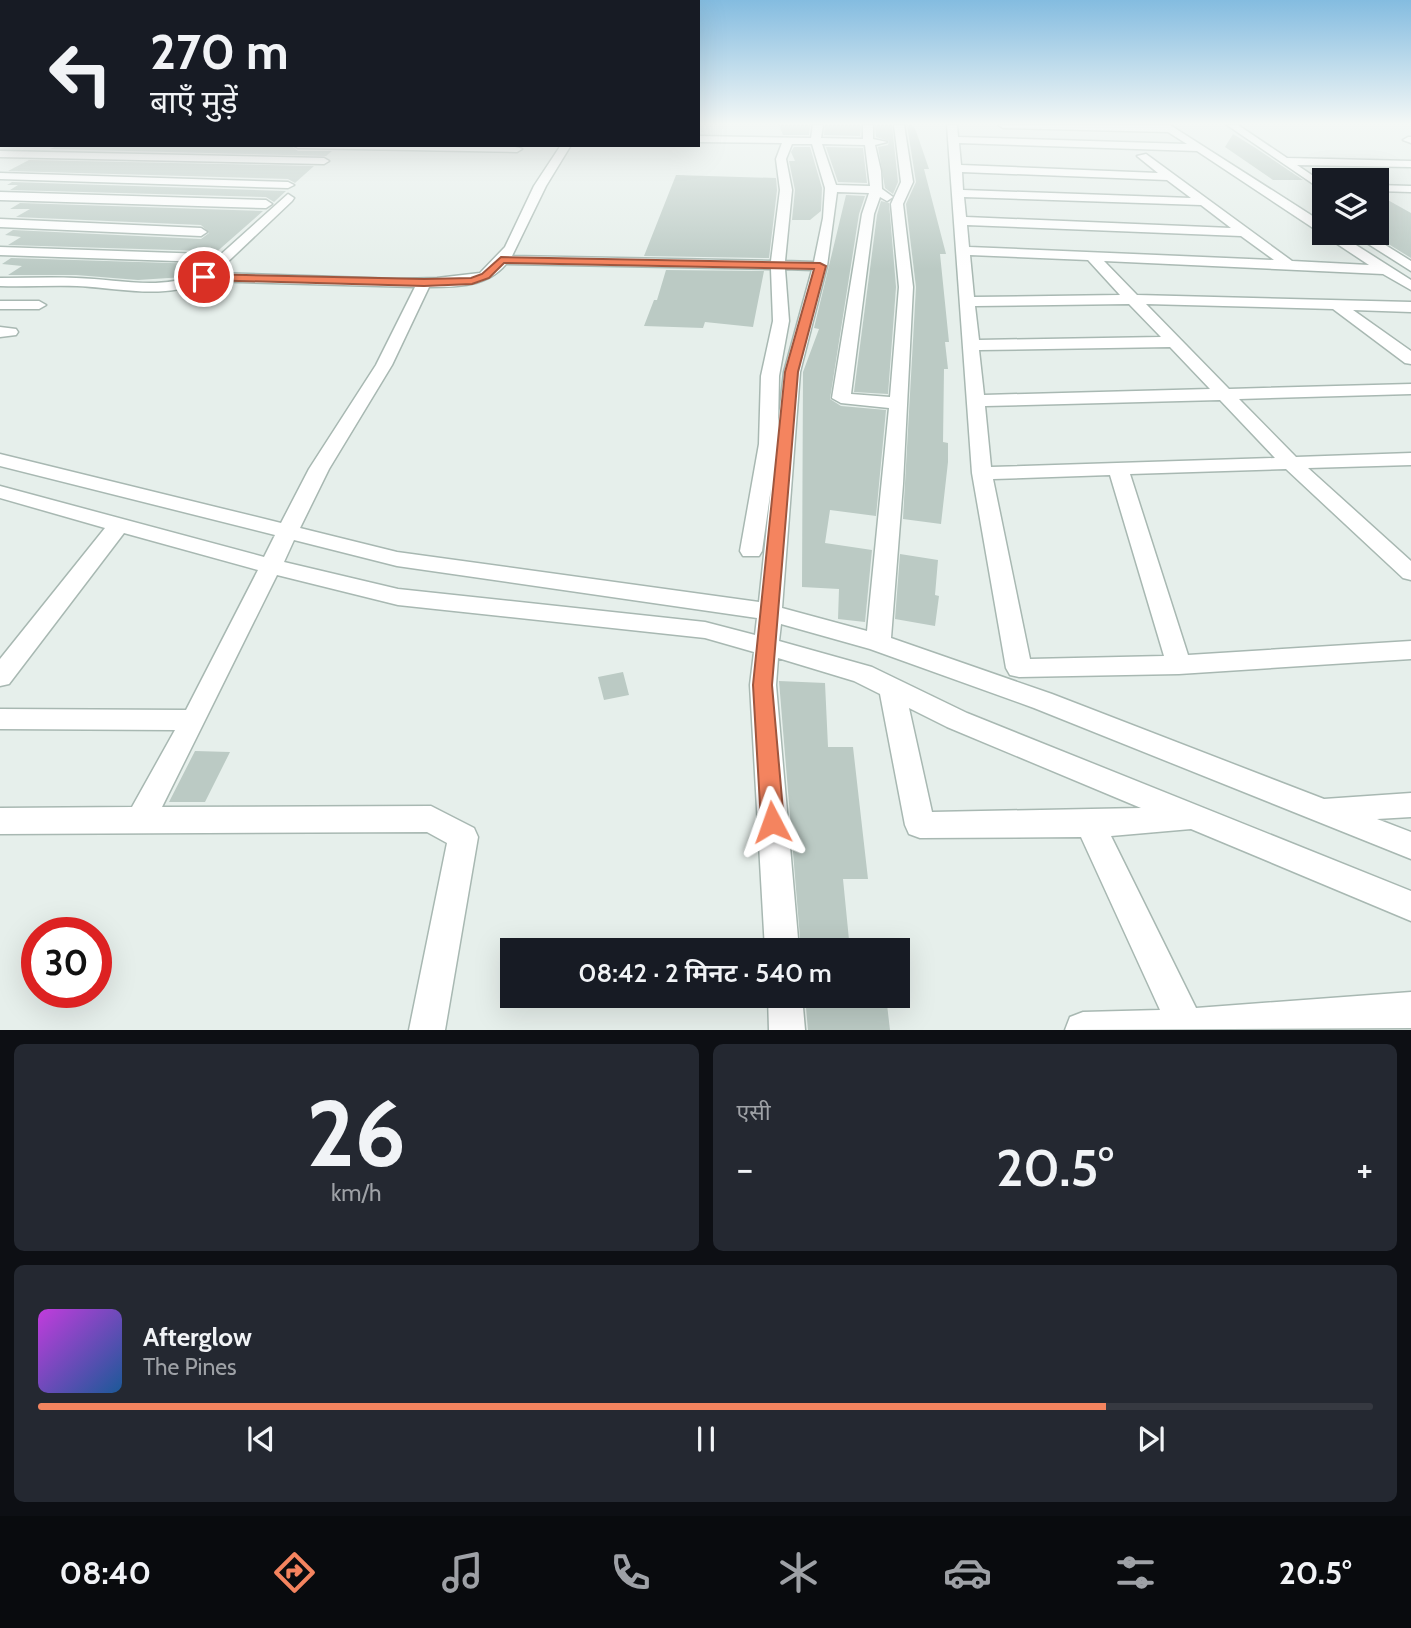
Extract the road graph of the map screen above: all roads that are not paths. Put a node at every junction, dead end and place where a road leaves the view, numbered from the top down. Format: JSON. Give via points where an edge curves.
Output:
{"nodes":[{"id":1,"x":548,"y":173,"type":"edge"},
{"id":2,"x":783,"y":173,"type":"edge"},
{"id":3,"x":826,"y":173,"type":"edge"},
{"id":4,"x":876,"y":173,"type":"edge"},
{"id":5,"x":906,"y":173,"type":"edge"},
{"id":6,"x":956,"y":173,"type":"edge"},
{"id":7,"x":1077,"y":173,"type":"edge"},
{"id":8,"x":1166,"y":173,"type":"edge"},
{"id":9,"x":1239,"y":173,"type":"edge"},
{"id":10,"x":0,"y":176,"type":"edge"},
{"id":11,"x":1171,"y":177,"type":"junction"},
{"id":12,"x":831,"y":188,"type":"junction"},
{"id":13,"x":1389,"y":188,"type":"edge"},
{"id":14,"x":1411,"y":189,"type":"edge"},
{"id":15,"x":876,"y":190,"type":"junction"},
{"id":16,"x":958,"y":193,"type":"junction"},
{"id":17,"x":0,"y":196,"type":"edge"},
{"id":18,"x":1205,"y":202,"type":"junction"},
{"id":19,"x":265,"y":204,"type":"dead end"},
{"id":20,"x":897,"y":204,"type":"junction"},
{"id":21,"x":960,"y":221,"type":"junction"},
{"id":22,"x":1312,"y":222,"type":"edge"},
{"id":23,"x":0,"y":223,"type":"edge"},
{"id":24,"x":201,"y":232,"type":"dead end"},
{"id":25,"x":1244,"y":232,"type":"junction"},
{"id":26,"x":1348,"y":245,"type":"edge"},
{"id":27,"x":1376,"y":245,"type":"edge"},
{"id":28,"x":0,"y":251,"type":"edge"},
{"id":29,"x":963,"y":251,"type":"junction"},
{"id":30,"x":1091,"y":256,"type":"junction"},
{"id":31,"x":206,"y":258,"type":"dead end"},
{"id":32,"x":501,"y":260,"type":"junction"},
{"id":33,"x":1289,"y":265,"type":"junction"},
{"id":34,"x":820,"y":266,"type":"junction"},
{"id":35,"x":777,"y":267,"type":"junction"},
{"id":36,"x":1411,"y":267,"type":"edge"},
{"id":37,"x":1386,"y":270,"type":"junction"},
{"id":38,"x":204,"y":277,"type":"junction"},
{"id":39,"x":0,"y":282,"type":"edge"},
{"id":40,"x":424,"y":283,"type":"junction"},
{"id":41,"x":1411,"y":286,"type":"edge"},
{"id":42,"x":1133,"y":299,"type":"junction"},
{"id":43,"x":967,"y":302,"type":"junction"},
{"id":44,"x":1337,"y":304,"type":"junction"},
{"id":45,"x":0,"y":305,"type":"edge"},
{"id":46,"x":39,"y":305,"type":"dead end"},
{"id":47,"x":1411,"y":306,"type":"edge"},
{"id":48,"x":1175,"y":342,"type":"junction"},
{"id":49,"x":971,"y":345,"type":"junction"},
{"id":50,"x":1411,"y":359,"type":"edge"},
{"id":51,"x":1411,"y":389,"type":"edge"},
{"id":52,"x":1223,"y":395,"type":"junction"},
{"id":53,"x":976,"y":401,"type":"junction"},
{"id":54,"x":897,"y":403,"type":"junction"},
{"id":55,"x":0,"y":460,"type":"edge"},
{"id":56,"x":1410,"y":460,"type":"edge"},
{"id":57,"x":1291,"y":463,"type":"junction"},
{"id":58,"x":1118,"y":468,"type":"junction"},
{"id":59,"x":982,"y":473,"type":"junction"},
{"id":60,"x":0,"y":492,"type":"edge"},
{"id":61,"x":120,"y":523,"type":"junction"},
{"id":62,"x":288,"y":531,"type":"junction"},
{"id":63,"x":751,"y":551,"type":"dead end"},
{"id":64,"x":271,"y":566,"type":"junction"},
{"id":65,"x":1411,"y":573,"type":"edge"},
{"id":66,"x":769,"y":612,"type":"junction"},
{"id":67,"x":877,"y":643,"type":"junction"},
{"id":68,"x":766,"y":646,"type":"junction"},
{"id":69,"x":1411,"y":650,"type":"edge"},
{"id":70,"x":1179,"y":665,"type":"junction"},
{"id":71,"x":0,"y":677,"type":"edge"},
{"id":72,"x":892,"y":688,"type":"junction"},
{"id":73,"x":0,"y":719,"type":"edge"},
{"id":74,"x":194,"y":720,"type":"junction"},
{"id":75,"x":1411,"y":805,"type":"edge"},
{"id":76,"x":1322,"y":811,"type":"junction"},
{"id":77,"x":1195,"y":818,"type":"junction"},
{"id":78,"x":140,"y":820,"type":"junction"},
{"id":79,"x":0,"y":821,"type":"edge"},
{"id":80,"x":1090,"y":824,"type":"junction"},
{"id":81,"x":1411,"y":846,"type":"edge"},
{"id":82,"x":1411,"y":906,"type":"edge"},
{"id":83,"x":781,"y":938,"type":"edge"},
{"id":84,"x":786,"y":1008,"type":"edge"},
{"id":85,"x":1411,"y":1010,"type":"edge"},
{"id":86,"x":1186,"y":1027,"type":"junction"},
{"id":87,"x":427,"y":1030,"type":"edge"},
{"id":88,"x":788,"y":1030,"type":"edge"},
{"id":89,"x":1083,"y":1030,"type":"edge"}],
"edges":[{"from":1,"to":32,"type":"street"},
{"from":2,"to":35,"type":"street","via":[[786,190]]},
{"from":3,"to":12,"type":"street"},
{"from":4,"to":15,"type":"street"},
{"from":5,"to":20,"type":"street","via":[[907,182]]},
{"from":6,"to":16,"type":"street"},
{"from":7,"to":11,"type":"street"},
{"from":8,"to":11,"type":"street"},
{"from":9,"to":22,"type":"street"},
{"from":10,"to":38,"type":"street","via":[[288,192]]},
{"from":11,"to":18,"type":"street"},
{"from":12,"to":15,"type":"street"},
{"from":12,"to":34,"type":"street"},
{"from":13,"to":14,"type":"street"},
{"from":15,"to":20,"type":"street"},
{"from":15,"to":54,"type":"street","via":[[868,216],[841,398]]},
{"from":16,"to":18,"type":"street"},
{"from":16,"to":21,"type":"street"},
{"from":17,"to":19,"type":"street"},
{"from":18,"to":25,"type":"street"},
{"from":20,"to":54,"type":"street","via":[[906,286]]},
{"from":21,"to":25,"type":"street"},
{"from":21,"to":29,"type":"street"},
{"from":23,"to":24,"type":"street"},
{"from":25,"to":33,"type":"street"},
{"from":26,"to":37,"type":"street"},
{"from":27,"to":36,"type":"street"},
{"from":28,"to":31,"type":"street"},
{"from":29,"to":30,"type":"street"},
{"from":29,"to":43,"type":"street"},
{"from":30,"to":33,"type":"street"},
{"from":30,"to":42,"type":"street"},
{"from":32,"to":35,"type":"street"},
{"from":32,"to":40,"type":"street","via":[[485,276],[472,281]]},
{"from":33,"to":37,"type":"street"},
{"from":34,"to":35,"type":"street"},
{"from":34,"to":66,"type":"street","via":[[792,372]]},
{"from":35,"to":63,"type":"street","via":[[781,321],[770,376],[768,444]]},
{"from":37,"to":41,"type":"street"},
{"from":38,"to":39,"type":"street","via":[[193,284],[163,287]]},
{"from":38,"to":40,"type":"street"},
{"from":40,"to":62,"type":"street","via":[[384,365],[319,469]]},
{"from":42,"to":43,"type":"street"},
{"from":42,"to":44,"type":"street"},
{"from":42,"to":48,"type":"street"},
{"from":43,"to":49,"type":"street"},
{"from":44,"to":47,"type":"street"},
{"from":44,"to":50,"type":"street"},
{"from":45,"to":46,"type":"street"},
{"from":48,"to":49,"type":"street"},
{"from":48,"to":52,"type":"street"},
{"from":49,"to":53,"type":"street"},
{"from":51,"to":52,"type":"street"},
{"from":52,"to":53,"type":"street"},
{"from":52,"to":57,"type":"street"},
{"from":53,"to":59,"type":"street"},
{"from":54,"to":67,"type":"street","via":[[894,484]]},
{"from":55,"to":62,"type":"street"},
{"from":56,"to":57,"type":"street"},
{"from":57,"to":58,"type":"street"},
{"from":57,"to":65,"type":"street"},
{"from":58,"to":59,"type":"street"},
{"from":58,"to":70,"type":"street"},
{"from":59,"to":70,"type":"street","via":[[1019,668]]},
{"from":60,"to":61,"type":"street"},
{"from":61,"to":64,"type":"street"},
{"from":61,"to":71,"type":"street"},
{"from":62,"to":64,"type":"street"},
{"from":62,"to":66,"type":"street","via":[[397,559]]},
{"from":64,"to":68,"type":"street","via":[[398,597],[705,630]]},
{"from":64,"to":74,"type":"street"},
{"from":66,"to":67,"type":"street"},
{"from":66,"to":68,"type":"street"},
{"from":67,"to":76,"type":"street","via":[[1044,701]]},
{"from":68,"to":72,"type":"street","via":[[863,674]]},
{"from":68,"to":83,"type":"street","via":[[763,685]]},
{"from":69,"to":70,"type":"street"},
{"from":72,"to":77,"type":"street","via":[[957,720]]},
{"from":72,"to":80,"type":"street","via":[[920,825]]},
{"from":73,"to":74,"type":"street"},
{"from":74,"to":78,"type":"street"},
{"from":75,"to":76,"type":"street"},
{"from":76,"to":81,"type":"street"},
{"from":77,"to":80,"type":"street"},
{"from":77,"to":82,"type":"street"},
{"from":78,"to":79,"type":"street"},
{"from":78,"to":87,"type":"street","via":[[431,819],[463,837]]},
{"from":80,"to":86,"type":"street"},
{"from":84,"to":88,"type":"street"},
{"from":85,"to":86,"type":"street"},
{"from":86,"to":89,"type":"street"}]}
